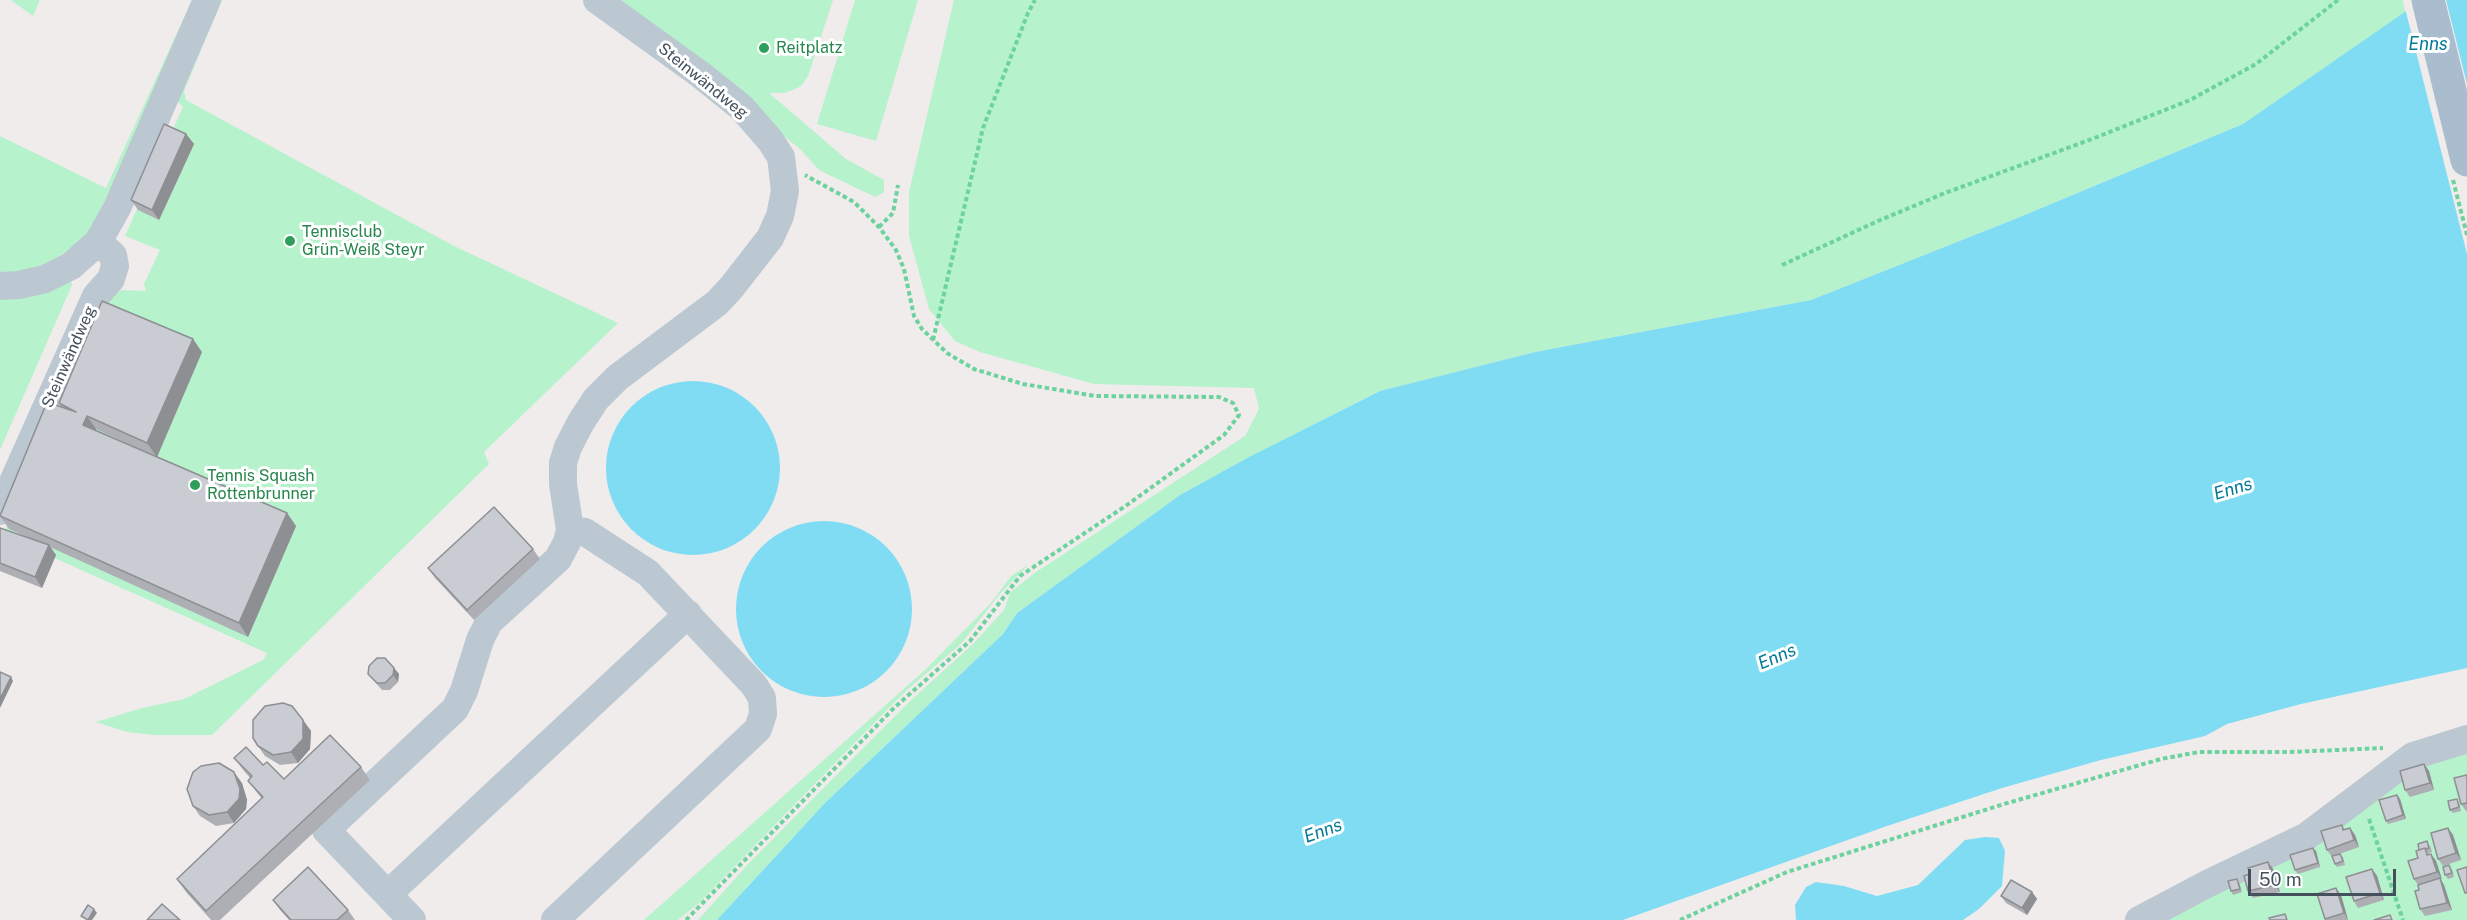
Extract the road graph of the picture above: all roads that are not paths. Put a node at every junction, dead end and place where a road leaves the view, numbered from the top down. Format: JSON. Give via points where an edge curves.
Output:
{"nodes":[{"id":1,"x":207,"y":0,"type":"edge"},
{"id":2,"x":597,"y":0,"type":"edge"},
{"id":3,"x":2428,"y":0,"type":"edge"},
{"id":4,"x":2467,"y":160,"type":"edge"},
{"id":5,"x":98,"y":242,"type":"junction"},
{"id":6,"x":0,"y":286,"type":"edge"},
{"id":7,"x":0,"y":511,"type":"edge"},
{"id":8,"x":570,"y":530,"type":"junction"},
{"id":9,"x":688,"y":614,"type":"junction"},
{"id":10,"x":2467,"y":739,"type":"edge"},
{"id":11,"x":388,"y":894,"type":"junction"},
{"id":12,"x":412,"y":920,"type":"edge"},
{"id":13,"x":555,"y":920,"type":"edge"},
{"id":14,"x":2139,"y":920,"type":"edge"}],
"edges":[{"from":1,"to":5,"type":"street","via":[[117,208]]},
{"from":2,"to":8,"type":"street","name":"Steinwändweg","via":[[742,108],[781,157],[785,191],[770,238],[717,303],[617,378],[596,399],[568,447],[563,464]]},
{"from":3,"to":4,"type":"main road"},
{"from":5,"to":6,"type":"street","via":[[71,266],[45,279]]},
{"from":5,"to":7,"type":"street","name":"Steinwändweg","via":[[113,255],[111,279],[96,296]]},
{"from":8,"to":9,"type":"street","via":[[585,532],[648,573]]},
{"from":8,"to":11,"type":"street","via":[[558,559],[489,622],[455,709],[326,830]]},
{"from":9,"to":11,"type":"street"},
{"from":9,"to":13,"type":"street","via":[[762,698],[763,714],[758,729]]},
{"from":10,"to":14,"type":"street","via":[[2413,756],[2307,836]]},
{"from":11,"to":12,"type":"street"}]}
